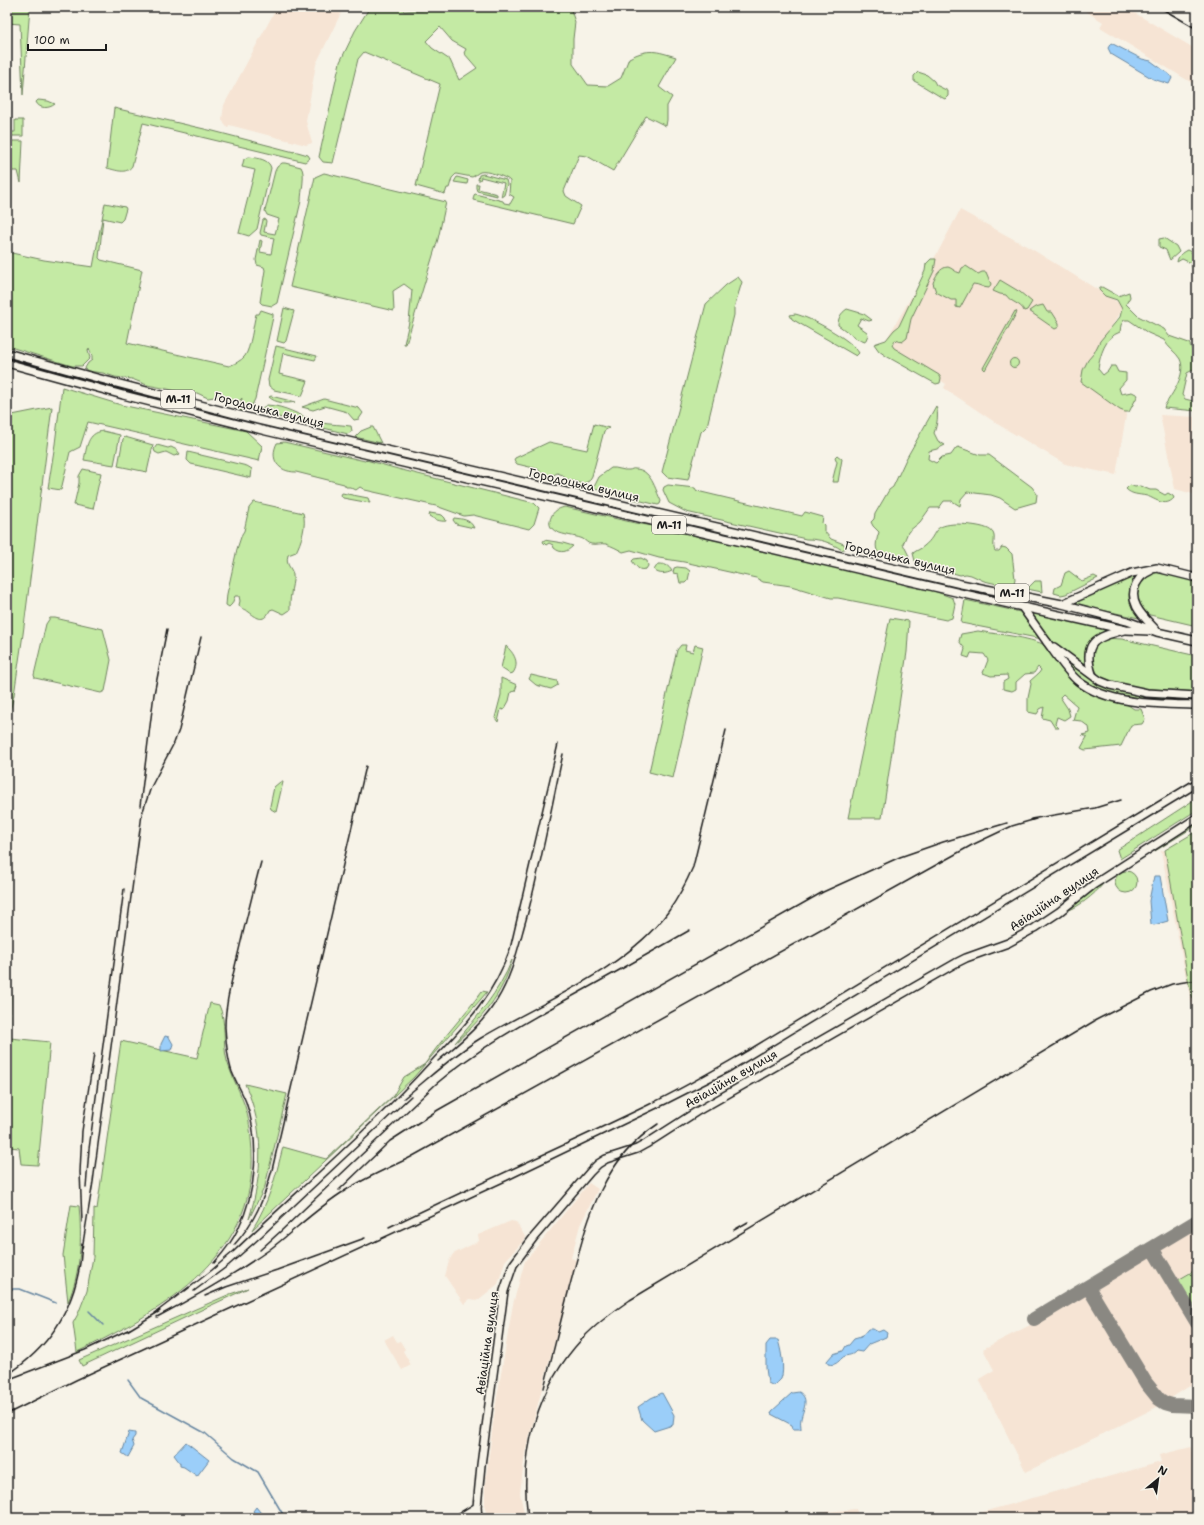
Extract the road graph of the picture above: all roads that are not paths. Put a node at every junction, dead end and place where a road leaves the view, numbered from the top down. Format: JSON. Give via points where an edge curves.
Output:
{"nodes":[{"id":1,"x":7,"y":353,"type":"edge"},
{"id":2,"x":7,"y":363,"type":"edge"},
{"id":3,"x":1157,"y":568,"type":"junction"},
{"id":4,"x":1197,"y":578,"type":"edge"},
{"id":5,"x":1062,"y":604,"type":"junction"},
{"id":6,"x":1022,"y":607,"type":"junction"},
{"id":7,"x":1126,"y":630,"type":"junction"},
{"id":8,"x":1157,"y":632,"type":"junction"},
{"id":9,"x":1197,"y":641,"type":"edge"},
{"id":10,"x":1047,"y":642,"type":"junction"},
{"id":11,"x":1092,"y":674,"type":"junction"},
{"id":12,"x":1197,"y":696,"type":"edge"},
{"id":13,"x":1197,"y":705,"type":"edge"},
{"id":14,"x":1197,"y":818,"type":"edge"},
{"id":15,"x":477,"y":1507,"type":"junction"},
{"id":16,"x":459,"y":1518,"type":"edge"},
{"id":17,"x":478,"y":1518,"type":"edge"}],
"edges":[{"from":1,"to":5,"type":"main road","name":"Городоцька вулиця","number":"М-11","via":[[280,425],[962,584]]},
{"from":2,"to":6,"type":"main road","name":"Городоцька вулиця","number":"М-11","via":[[266,431]]},
{"from":3,"to":4,"type":"main road"},
{"from":3,"to":5,"type":"main road","via":[[1132,573]]},
{"from":3,"to":8,"type":"main road","via":[[1138,580],[1133,597],[1141,614]]},
{"from":5,"to":8,"type":"main road","name":"Городоцька вулиця","number":"М-11","via":[[1127,621]]},
{"from":6,"to":7,"type":"main road","name":"Городоцька вулиця","number":"М-11"},
{"from":6,"to":10,"type":"main road"},
{"from":7,"to":8,"type":"main road","name":"Городоцька вулиця","number":"М-11"},
{"from":7,"to":11,"type":"main road","via":[[1103,635],[1095,641],[1089,650],[1087,660]]},
{"from":8,"to":9,"type":"main road","name":"Городоцька вулиця","number":"М-11"},
{"from":10,"to":11,"type":"main road"},
{"from":10,"to":13,"type":"main road","via":[[1076,680],[1092,691],[1145,702]]},
{"from":11,"to":12,"type":"main road","via":[[1110,685],[1147,693]]},
{"from":14,"to":15,"type":"main road","name":"Авіаційна вулиця","via":[[1012,941],[966,958],[696,1112],[646,1144],[598,1164],[513,1265],[502,1302]]},
{"from":15,"to":16,"type":"main road"},
{"from":15,"to":17,"type":"main road","name":"Авіаційна вулиця"}]}
